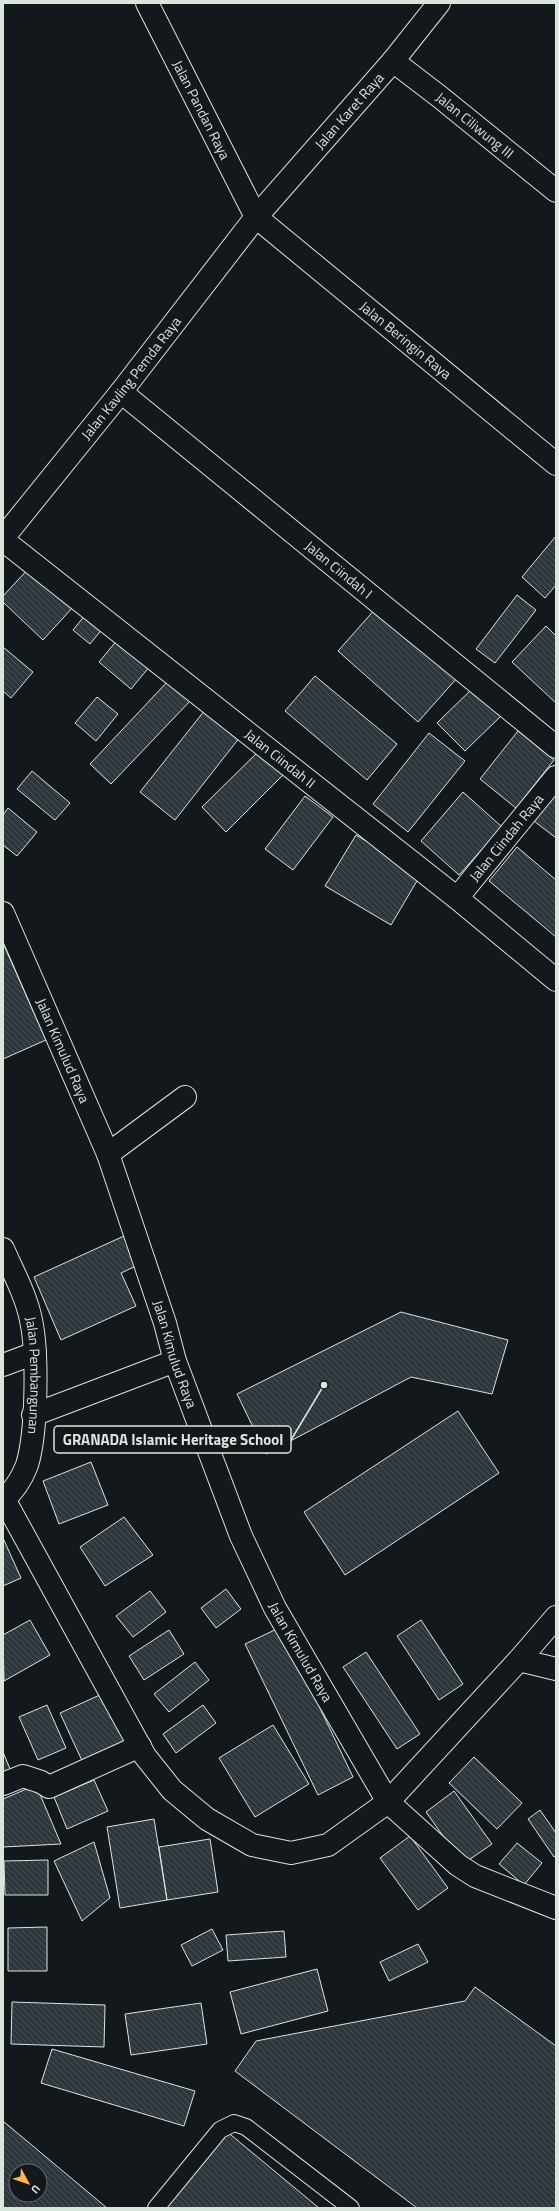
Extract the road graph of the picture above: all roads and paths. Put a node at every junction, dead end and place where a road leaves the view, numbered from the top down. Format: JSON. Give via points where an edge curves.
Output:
{"nodes":[{"id":1,"x":147,"y":3,"type":"edge"},
{"id":2,"x":439,"y":3,"type":"edge"},
{"id":3,"x":393,"y":61,"type":"junction"},
{"id":4,"x":556,"y":191,"type":"edge"},
{"id":5,"x":256,"y":217,"type":"junction"},
{"id":6,"x":121,"y":392,"type":"junction"},
{"id":7,"x":556,"y":464,"type":"edge"},
{"id":8,"x":3,"y":539,"type":"edge"},
{"id":9,"x":556,"y":747,"type":"edge"},
{"id":10,"x":556,"y":777,"type":"edge"},
{"id":11,"x":457,"y":898,"type":"junction"},
{"id":12,"x":3,"y":913,"type":"edge"},
{"id":13,"x":556,"y":980,"type":"edge"},
{"id":14,"x":185,"y":1097,"type":"dead end"},
{"id":15,"x":108,"y":1154,"type":"junction"},
{"id":16,"x":3,"y":1249,"type":"edge"},
{"id":17,"x":35,"y":1353,"type":"junction"},
{"id":18,"x":175,"y":1361,"type":"junction"},
{"id":19,"x":3,"y":1365,"type":"edge"},
{"id":20,"x":33,"y":1415,"type":"junction"},
{"id":21,"x":3,"y":1499,"type":"edge"},
{"id":22,"x":556,"y":1617,"type":"edge"},
{"id":23,"x":519,"y":1660,"type":"junction"},
{"id":24,"x":556,"y":1669,"type":"edge"},
{"id":25,"x":140,"y":1746,"type":"junction"},
{"id":26,"x":3,"y":1784,"type":"edge"},
{"id":27,"x":388,"y":1802,"type":"junction"},
{"id":28,"x":556,"y":1908,"type":"edge"},
{"id":29,"x":156,"y":2208,"type":"edge"},
{"id":30,"x":352,"y":2208,"type":"edge"}],
"edges":[{"from":1,"to":5,"type":"street","name":"Jalan Pandan Raya"},
{"from":2,"to":3,"type":"street","name":"Jalan Karet Raya"},
{"from":3,"to":4,"type":"street","name":"Jalan Ciliwung III"},
{"from":3,"to":5,"type":"street","name":"Jalan Karet Raya"},
{"from":5,"to":6,"type":"street","name":"Jalan Kavling Pemda Raya"},
{"from":5,"to":7,"type":"street","name":"Jalan Beringin Raya"},
{"from":6,"to":8,"type":"street","name":"Jalan Kavling Pemda Raya"},
{"from":6,"to":9,"type":"street","name":"Jalan Ciindah I"},
{"from":8,"to":11,"type":"street","name":"Jalan Ciindah II"},
{"from":10,"to":11,"type":"street","name":"Jalan Ciindah Raya"},
{"from":11,"to":13,"type":"street","name":"Jalan Ciindah II"},
{"from":12,"to":15,"type":"street","name":"Jalan Kimulud Raya"},
{"from":14,"to":15,"type":"street"},
{"from":15,"to":18,"type":"street","name":"Jalan Kimulud Raya","via":[[165,1323]]},
{"from":16,"to":17,"type":"street","name":"Jalan Pembangunan","via":[[31,1319]]},
{"from":17,"to":19,"type":"street"},
{"from":17,"to":20,"type":"street","name":"Jalan Pembangunan"},
{"from":18,"to":20,"type":"street"},
{"from":18,"to":27,"type":"street","name":"Jalan Kimulud Raya","via":[[242,1536],[275,1608]]},
{"from":20,"to":21,"type":"street","name":"Jalan Pembangunan","via":[[26,1466],[13,1491]]},
{"from":21,"to":25,"type":"street"},
{"from":22,"to":23,"type":"street"},
{"from":23,"to":24,"type":"street"},
{"from":23,"to":27,"type":"street"},
{"from":25,"to":26,"type":"street","via":[[49,1787],[23,1776]]},
{"from":25,"to":27,"type":"street","via":[[172,1790],[207,1820],[252,1845],[291,1853],[328,1845]]},
{"from":27,"to":28,"type":"street","name":"Jalan Kimulud Raya","via":[[458,1865],[475,1876]]},
{"from":29,"to":30,"type":"lane","via":[[220,2130],[234,2123],[246,2127]]}]}
